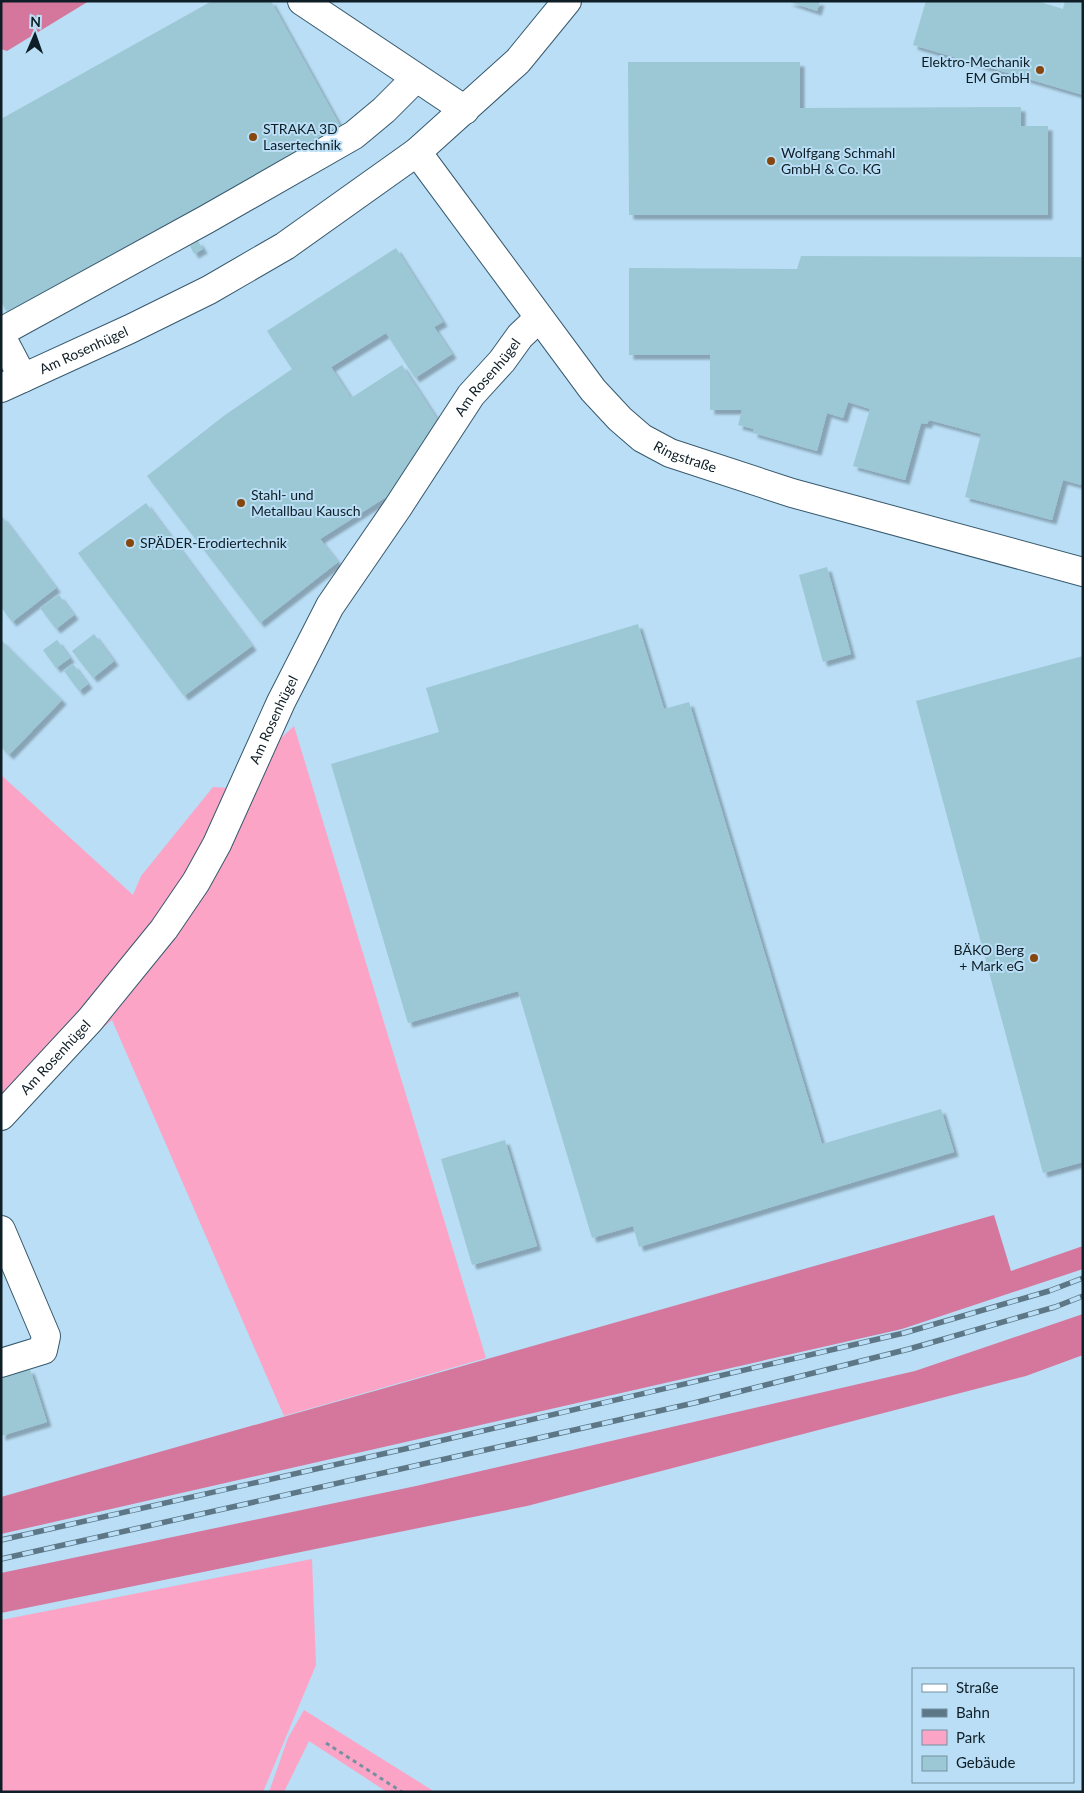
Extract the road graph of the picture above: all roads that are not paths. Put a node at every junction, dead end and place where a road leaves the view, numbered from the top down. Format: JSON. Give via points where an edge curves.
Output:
{"nodes":[{"id":1,"x":302,"y":1,"type":"edge"},
{"id":2,"x":567,"y":1,"type":"edge"},
{"id":3,"x":416,"y":78,"type":"junction"},
{"id":4,"x":465,"y":110,"type":"junction"},
{"id":5,"x":417,"y":152,"type":"junction"},
{"id":6,"x":539,"y":318,"type":"junction"},
{"id":7,"x":1,"y":332,"type":"edge"},
{"id":8,"x":1,"y":336,"type":"edge"},
{"id":9,"x":12,"y":383,"type":"edge"},
{"id":10,"x":1083,"y":572,"type":"edge"},
{"id":11,"x":1,"y":1116,"type":"edge"},
{"id":12,"x":1,"y":1230,"type":"edge"},
{"id":13,"x":1,"y":1363,"type":"edge"}],
"edges":[{"from":1,"to":3,"type":"street"},
{"from":2,"to":4,"type":"street","name":"Am Rosenhügel","via":[[518,61]]},
{"from":3,"to":4,"type":"street"},
{"from":3,"to":7,"type":"street","via":[[354,135]]},
{"from":4,"to":5,"type":"street","name":"Am Rosenhügel"},
{"from":5,"to":6,"type":"street","name":"Ringstraße"},
{"from":5,"to":9,"type":"street","name":"Am Rosenhügel","via":[[285,246],[209,290]]},
{"from":6,"to":10,"type":"street","name":"Ringstraße","via":[[593,390],[620,419],[642,438],[670,454],[792,494]]},
{"from":6,"to":11,"type":"street","name":"Am Rosenhügel","via":[[471,395],[330,606],[196,882],[164,929],[90,1020]]},
{"from":8,"to":9,"type":"street"},
{"from":12,"to":13,"type":"street","via":[[46,1336],[43,1350]]}]}
